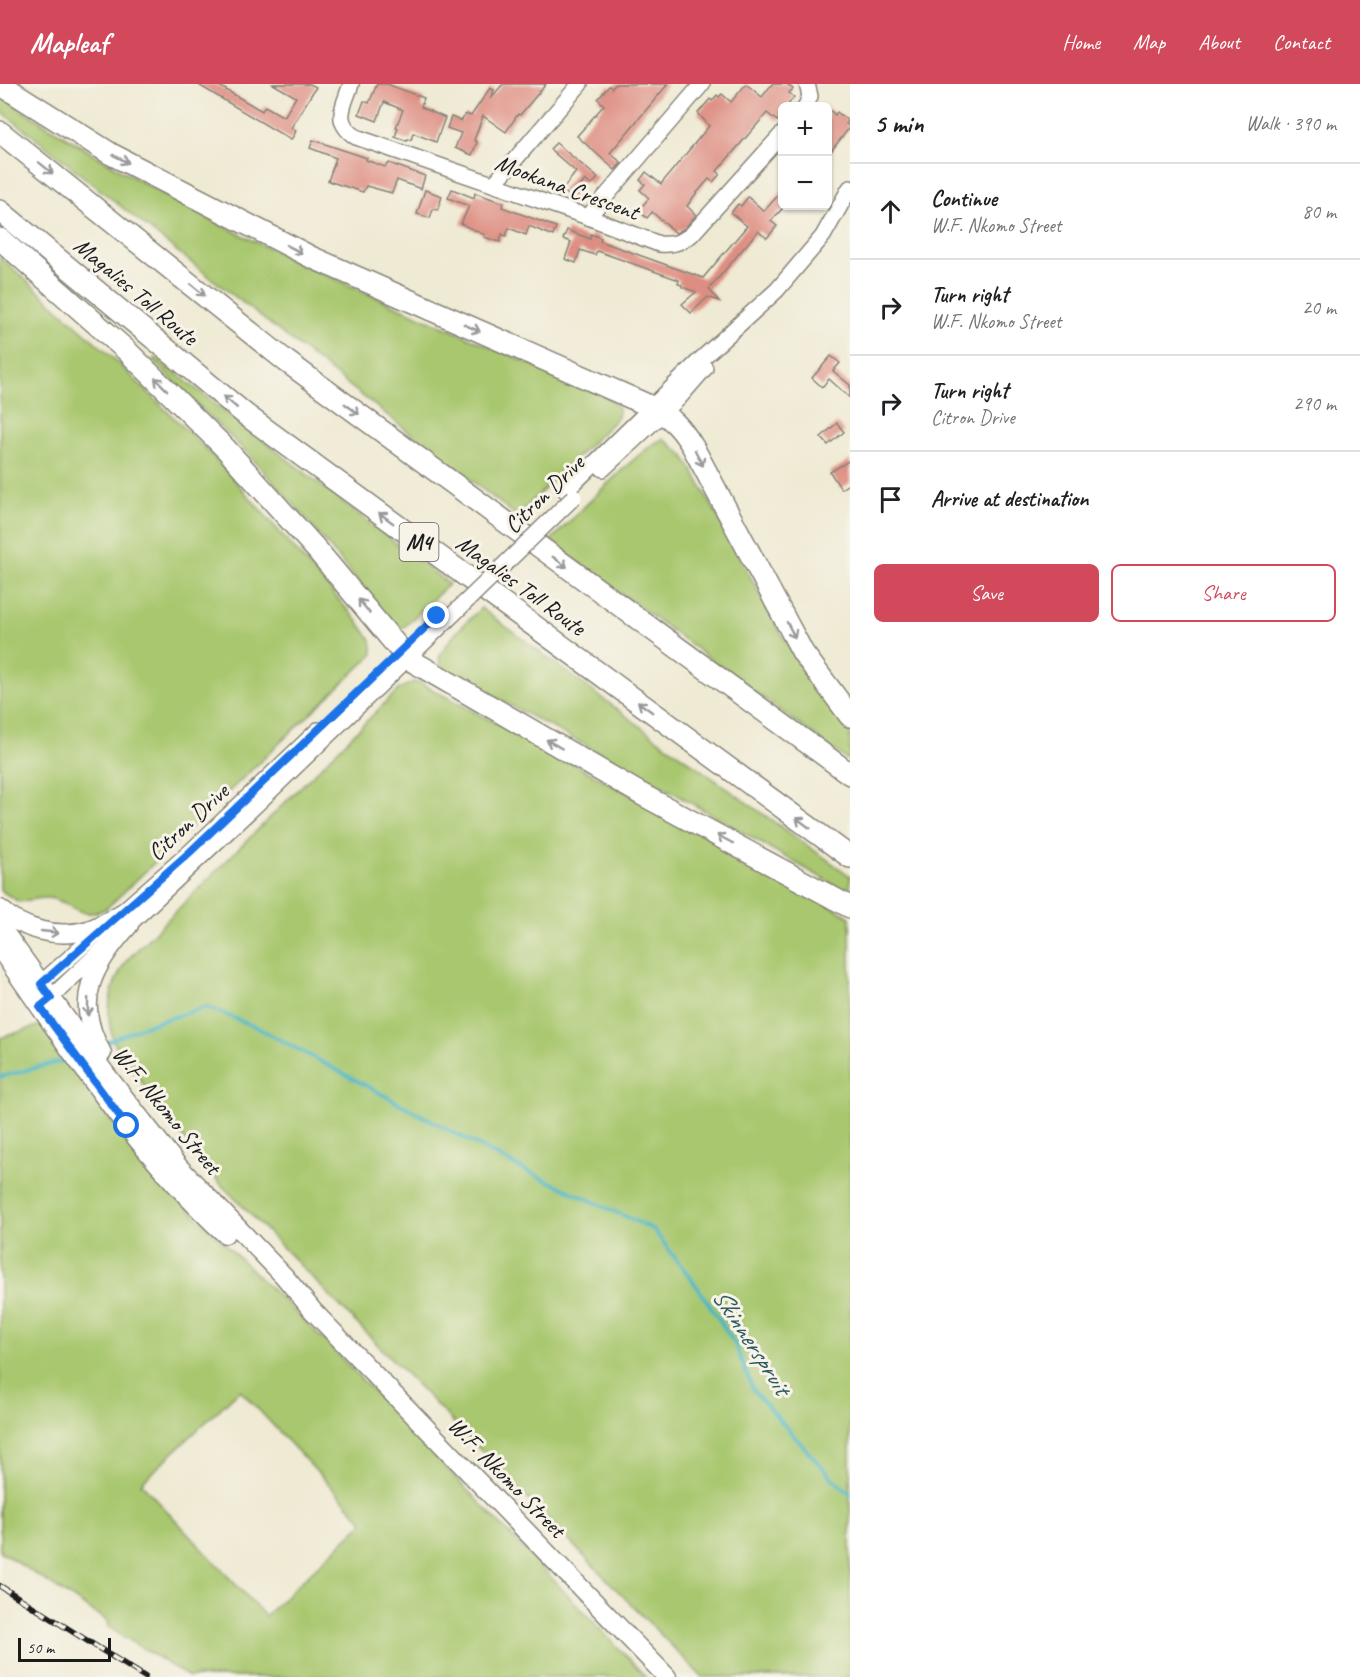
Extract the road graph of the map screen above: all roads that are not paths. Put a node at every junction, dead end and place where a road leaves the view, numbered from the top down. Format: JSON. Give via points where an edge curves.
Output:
{"nodes":[{"id":1,"x":0,"y":84,"type":"edge"},
{"id":2,"x":351,"y":84,"type":"edge"},
{"id":3,"x":580,"y":84,"type":"edge"},
{"id":4,"x":702,"y":84,"type":"edge"},
{"id":5,"x":807,"y":84,"type":"edge"},
{"id":6,"x":808,"y":102,"type":"edge"},
{"id":7,"x":0,"y":132,"type":"edge"},
{"id":8,"x":778,"y":140,"type":"edge"},
{"id":9,"x":494,"y":184,"type":"junction"},
{"id":10,"x":850,"y":188,"type":"edge"},
{"id":11,"x":845,"y":203,"type":"edge"},
{"id":12,"x":0,"y":211,"type":"edge"},
{"id":13,"x":588,"y":217,"type":"junction"},
{"id":14,"x":0,"y":238,"type":"edge"},
{"id":15,"x":658,"y":410,"type":"junction"},
{"id":16,"x":404,"y":655,"type":"junction"},
{"id":17,"x":850,"y":716,"type":"edge"},
{"id":18,"x":850,"y":774,"type":"edge"},
{"id":19,"x":850,"y":857,"type":"edge"},
{"id":20,"x":850,"y":907,"type":"edge"},
{"id":21,"x":0,"y":909,"type":"edge"},
{"id":22,"x":126,"y":919,"type":"junction"},
{"id":23,"x":0,"y":926,"type":"edge"},
{"id":24,"x":0,"y":949,"type":"edge"},
{"id":25,"x":41,"y":995,"type":"junction"},
{"id":26,"x":178,"y":1166,"type":"junction"},
{"id":27,"x":313,"y":1311,"type":"junction"},
{"id":28,"x":668,"y":1677,"type":"edge"}],
"edges":[{"from":1,"to":15,"type":"highway","one_way":true,"via":[[111,154],[311,257]]},
{"from":2,"to":9,"type":"street","name":"Mookana Crescent","via":[[341,115],[347,130]]},
{"from":3,"to":9,"type":"street"},
{"from":4,"to":13,"type":"street"},
{"from":5,"to":6,"type":"street"},
{"from":7,"to":18,"type":"highway","name":"Magalies Toll Route","one_way":true,"via":[[286,361]]},
{"from":8,"to":13,"type":"street","name":"Mookana Crescent","via":[[682,242],[659,244]]},
{"from":9,"to":13,"type":"street","name":"Mookana Crescent"},
{"from":10,"to":11,"type":"street","name":"Citron Drive"},
{"from":11,"to":15,"type":"street","name":"Citron Drive","via":[[810,252]]},
{"from":19,"to":12,"type":"highway","name":"Magalies Toll Route","number":"M4","one_way":true,"via":[[246,415]]},
{"from":16,"to":14,"type":"highway","one_way":true,"via":[[226,449],[126,350]]},
{"from":15,"to":16,"type":"street","name":"Citron Drive","bridge":true},
{"from":15,"to":17,"type":"highway","one_way":true,"via":[[681,427],[803,653]]},
{"from":20,"to":16,"type":"highway","one_way":true,"via":[[641,794]]},
{"from":16,"to":22,"type":"street","name":"Citron Drive","via":[[258,803]]},
{"from":21,"to":22,"type":"main road","one_way":true,"via":[[23,926],[62,933]]},
{"from":22,"to":25,"type":"street","name":"Citron Drive"},
{"from":22,"to":26,"type":"main road","one_way":true,"via":[[95,969],[88,1020],[106,1060]]},
{"from":23,"to":25,"type":"main road","name":"W.F. Nkomo Street"},
{"from":24,"to":25,"type":"main road","name":"W.F. Nkomo Street"},
{"from":25,"to":26,"type":"main road","name":"W.F. Nkomo Street"},
{"from":25,"to":27,"type":"main road","name":"W.F. Nkomo Street","via":[[127,1126],[167,1176],[283,1289]]},
{"from":26,"to":27,"type":"main road","name":"W.F. Nkomo Street"},
{"from":27,"to":28,"type":"main road","name":"W.F. Nkomo Street"}]}
